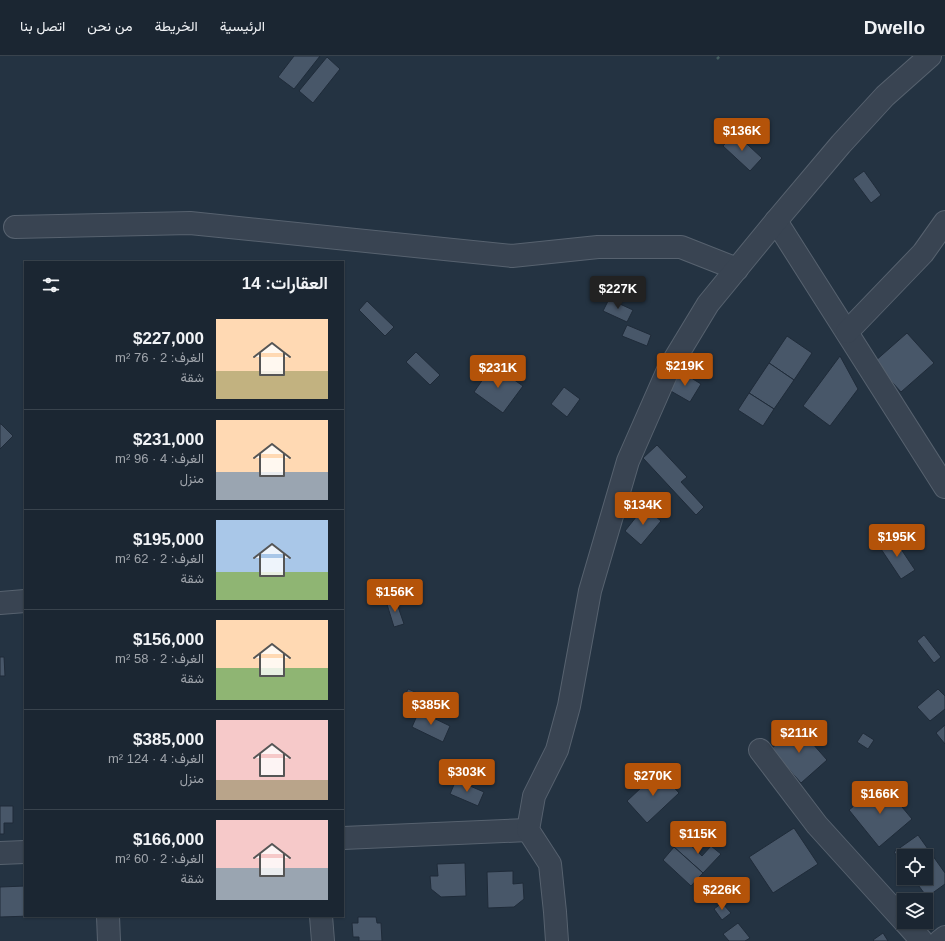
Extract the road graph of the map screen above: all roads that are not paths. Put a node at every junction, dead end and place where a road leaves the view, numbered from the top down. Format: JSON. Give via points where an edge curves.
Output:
{"nodes":[{"id":1,"x":930,"y":56,"type":"edge"},
{"id":2,"x":776,"y":221,"type":"junction"},
{"id":3,"x":945,"y":222,"type":"edge"},
{"id":4,"x":15,"y":227,"type":"dead end"},
{"id":5,"x":737,"y":269,"type":"junction"},
{"id":6,"x":847,"y":332,"type":"junction"},
{"id":7,"x":945,"y":487,"type":"edge"},
{"id":8,"x":24,"y":601,"type":"edge"},
{"id":9,"x":0,"y":602,"type":"edge"},
{"id":10,"x":760,"y":750,"type":"dead end"},
{"id":11,"x":528,"y":830,"type":"junction"},
{"id":12,"x":344,"y":838,"type":"edge"},
{"id":13,"x":24,"y":852,"type":"edge"},
{"id":14,"x":0,"y":853,"type":"edge"},
{"id":15,"x":897,"y":914,"type":"edge"},
{"id":16,"x":108,"y":917,"type":"edge"},
{"id":17,"x":321,"y":917,"type":"edge"},
{"id":18,"x":911,"y":929,"type":"edge"},
{"id":19,"x":945,"y":937,"type":"edge"},
{"id":20,"x":109,"y":941,"type":"edge"},
{"id":21,"x":323,"y":941,"type":"edge"},
{"id":22,"x":557,"y":941,"type":"edge"},
{"id":23,"x":922,"y":941,"type":"edge"},
{"id":24,"x":940,"y":941,"type":"edge"}],
"edges":[{"from":1,"to":2,"type":"street","via":[[884,96]]},
{"from":2,"to":5,"type":"street"},
{"from":2,"to":6,"type":"street"},
{"from":3,"to":6,"type":"street","via":[[923,253]]},
{"from":4,"to":5,"type":"street","via":[[190,223],[512,256],[598,247],[681,247]]},
{"from":5,"to":11,"type":"street","via":[[708,304],[668,370],[628,461],[590,591],[569,706],[557,750],[534,796]]},
{"from":6,"to":7,"type":"street"},
{"from":8,"to":9,"type":"street"},
{"from":10,"to":15,"type":"street","via":[[817,825]]},
{"from":11,"to":12,"type":"street"},
{"from":11,"to":22,"type":"street","via":[[550,864]]},
{"from":13,"to":14,"type":"street"},
{"from":16,"to":20,"type":"street"},
{"from":17,"to":21,"type":"street"},
{"from":18,"to":23,"type":"street"},
{"from":19,"to":24,"type":"street"}]}
